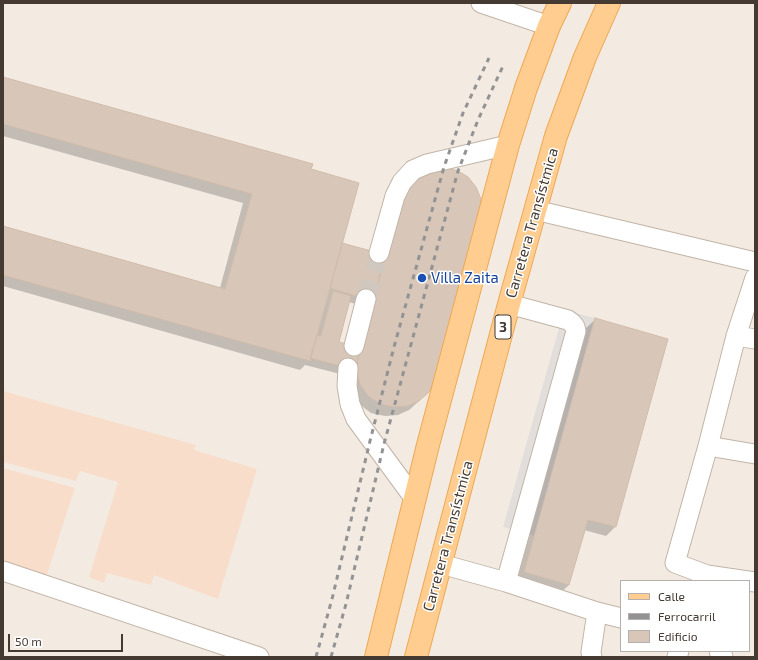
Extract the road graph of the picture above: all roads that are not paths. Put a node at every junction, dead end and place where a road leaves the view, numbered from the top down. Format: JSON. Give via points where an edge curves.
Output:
{"nodes":[{"id":1,"x":482,"y":3,"type":"edge"},
{"id":2,"x":560,"y":3,"type":"edge"},
{"id":3,"x":609,"y":3,"type":"edge"},
{"id":4,"x":549,"y":26,"type":"junction"},
{"id":5,"x":508,"y":145,"type":"junction"},
{"id":6,"x":535,"y":210,"type":"junction"},
{"id":7,"x":379,"y":253,"type":"tunnel mouth"},
{"id":8,"x":755,"y":262,"type":"edge"},
{"id":9,"x":755,"y":278,"type":"edge"},
{"id":10,"x":366,"y":299,"type":"tunnel mouth"},
{"id":11,"x":509,"y":304,"type":"junction"},
{"id":12,"x":736,"y":336,"type":"junction"},
{"id":13,"x":755,"y":339,"type":"edge"},
{"id":14,"x":354,"y":346,"type":"dead end"},
{"id":15,"x":348,"y":368,"type":"dead end"},
{"id":16,"x":708,"y":446,"type":"junction"},
{"id":17,"x":755,"y":454,"type":"edge"},
{"id":18,"x":414,"y":498,"type":"junction"},
{"id":19,"x":441,"y":564,"type":"junction"},
{"id":20,"x":3,"y":571,"type":"edge"},
{"id":21,"x":741,"y":580,"type":"edge"},
{"id":22,"x":506,"y":582,"type":"junction"},
{"id":23,"x":597,"y":612,"type":"junction"},
{"id":24,"x":620,"y":618,"type":"edge"},
{"id":25,"x":259,"y":657,"type":"edge"},
{"id":26,"x":376,"y":657,"type":"edge"},
{"id":27,"x":416,"y":657,"type":"edge"},
{"id":28,"x":592,"y":657,"type":"edge"}],
"edges":[{"from":1,"to":4,"type":"street"},
{"from":2,"to":4,"type":"main road"},
{"from":3,"to":6,"type":"main road","name":"Carretera Transístmica","number":"3","via":[[585,57],[556,136]]},
{"from":4,"to":5,"type":"main road"},
{"from":5,"to":7,"type":"street","via":[[427,164],[413,170],[402,182],[395,196]]},
{"from":5,"to":18,"type":"main road"},
{"from":6,"to":8,"type":"street"},
{"from":6,"to":11,"type":"main road","name":"Carretera Transístmica","number":"3"},
{"from":9,"to":12,"type":"street"},
{"from":10,"to":14,"type":"street"},
{"from":11,"to":19,"type":"main road","name":"Carretera Transístmica","number":"3"},
{"from":11,"to":22,"type":"street","via":[[568,320],[576,331]]},
{"from":12,"to":13,"type":"street"},
{"from":12,"to":16,"type":"street"},
{"from":15,"to":18,"type":"street","via":[[347,386],[356,419]]},
{"from":16,"to":17,"type":"street"},
{"from":16,"to":21,"type":"street","via":[[675,563],[707,575]]},
{"from":18,"to":26,"type":"main road"},
{"from":19,"to":22,"type":"street"},
{"from":19,"to":27,"type":"main road","name":"Carretera Transístmica","number":"3"},
{"from":20,"to":25,"type":"street"},
{"from":22,"to":23,"type":"street"},
{"from":23,"to":24,"type":"street"},
{"from":23,"to":28,"type":"street"}]}
